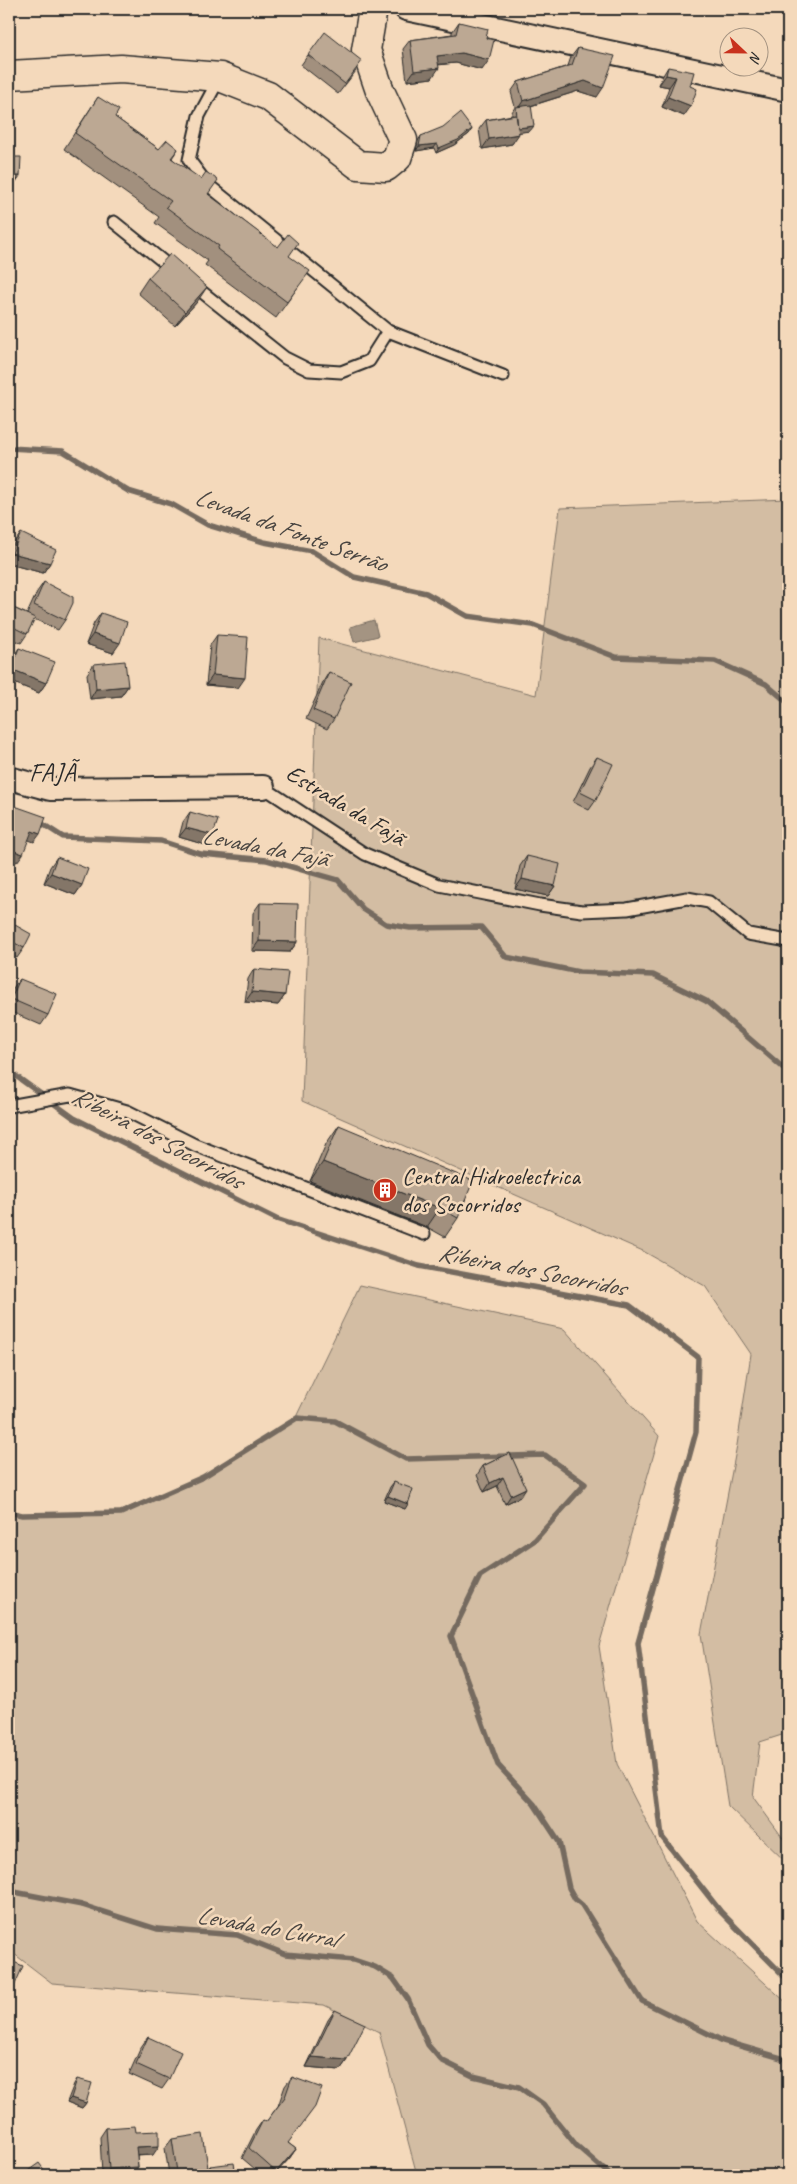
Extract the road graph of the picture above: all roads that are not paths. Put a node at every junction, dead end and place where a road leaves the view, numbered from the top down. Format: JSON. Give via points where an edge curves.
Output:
{"nodes":[{"id":1,"x":374,"y":9,"type":"edge"},
{"id":2,"x":406,"y":9,"type":"edge"},
{"id":3,"x":9,"y":75,"type":"edge"},
{"id":4,"x":220,"y":77,"type":"junction"},
{"id":5,"x":788,"y":90,"type":"edge"},
{"id":6,"x":114,"y":222,"type":"dead end"},
{"id":7,"x":388,"y":331,"type":"junction"},
{"id":8,"x":503,"y":376,"type":"dead end"},
{"id":9,"x":9,"y":778,"type":"edge"},
{"id":10,"x":263,"y":786,"type":"joint"},
{"id":11,"x":788,"y":941,"type":"edge"},
{"id":12,"x":9,"y":1106,"type":"edge"},
{"id":13,"x":424,"y":1234,"type":"dead end"}],
"edges":[{"from":1,"to":4,"type":"street","via":[[366,50],[380,91],[403,140],[397,158],[386,167],[358,165],[268,96]]},
{"from":2,"to":5,"type":"street"},
{"from":3,"to":4,"type":"street","via":[[121,68]]},
{"from":4,"to":7,"type":"lane","via":[[199,116],[189,160],[207,184]]},
{"from":6,"to":7,"type":"lane","via":[[284,358],[309,370],[341,372],[369,361]]},
{"from":7,"to":8,"type":"lane"},
{"from":9,"to":10,"type":"street","name":"Estrada da Fajã","via":[[50,789]]},
{"from":10,"to":11,"type":"lane","name":"Estrada da Fajã","via":[[366,854],[440,885],[582,911],[627,909],[694,899],[709,902],[748,934]]},
{"from":12,"to":13,"type":"lane","via":[[70,1095],[127,1111],[195,1144]]}]}
